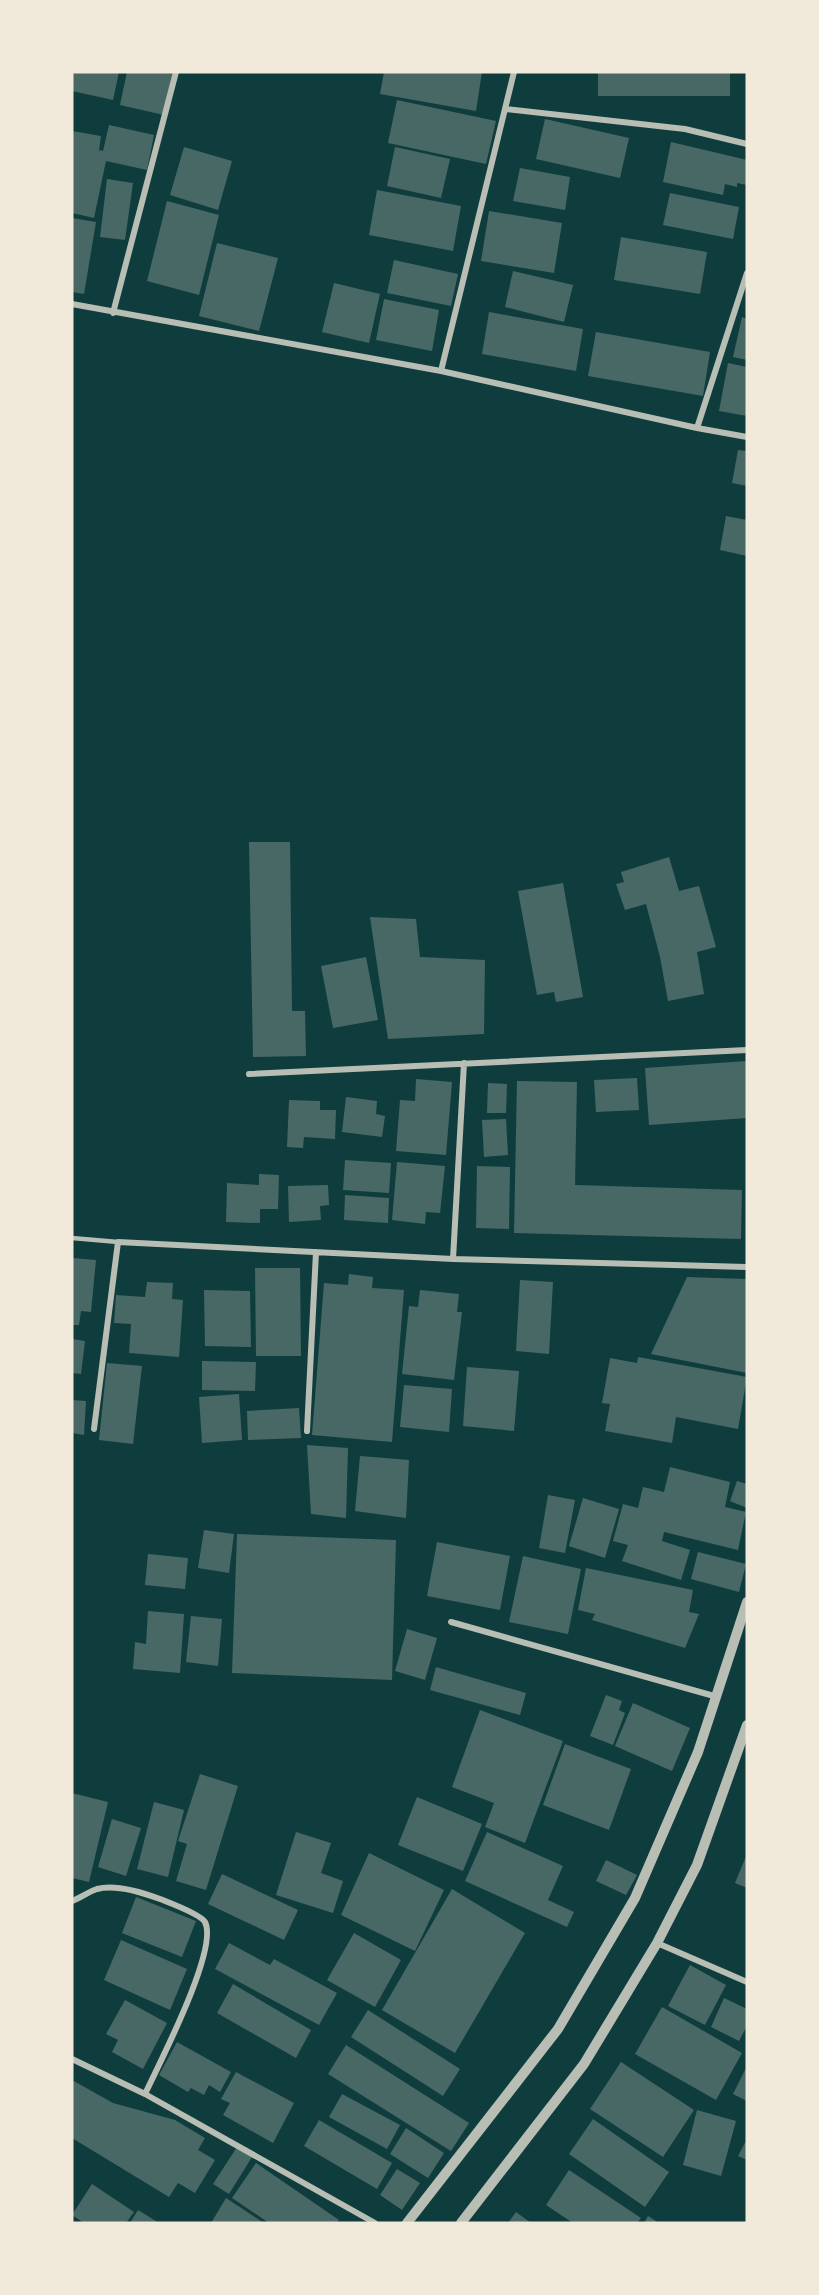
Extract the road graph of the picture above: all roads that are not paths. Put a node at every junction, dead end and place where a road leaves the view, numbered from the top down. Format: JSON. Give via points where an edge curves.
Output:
{"nodes":[{"id":1,"x":176,"y":72,"type":"edge"},
{"id":2,"x":514,"y":72,"type":"edge"},
{"id":3,"x":505,"y":109,"type":"junction"},
{"id":4,"x":747,"y":144,"type":"edge"},
{"id":5,"x":747,"y":273,"type":"edge"},
{"id":6,"x":72,"y":304,"type":"edge"},
{"id":7,"x":113,"y":313,"type":"junction"},
{"id":8,"x":441,"y":371,"type":"junction"},
{"id":9,"x":697,"y":428,"type":"junction"},
{"id":10,"x":747,"y":437,"type":"edge"},
{"id":11,"x":747,"y":1050,"type":"edge"},
{"id":12,"x":464,"y":1063,"type":"junction"},
{"id":13,"x":249,"y":1074,"type":"dead end"},
{"id":14,"x":72,"y":1238,"type":"edge"},
{"id":15,"x":118,"y":1242,"type":"junction"},
{"id":16,"x":316,"y":1252,"type":"junction"},
{"id":17,"x":453,"y":1259,"type":"junction"},
{"id":18,"x":747,"y":1267,"type":"edge"},
{"id":19,"x":94,"y":1429,"type":"dead end"},
{"id":20,"x":307,"y":1431,"type":"dead end"},
{"id":21,"x":747,"y":1602,"type":"edge"},
{"id":22,"x":451,"y":1622,"type":"dead end"},
{"id":23,"x":714,"y":1696,"type":"junction"},
{"id":24,"x":747,"y":1725,"type":"edge"},
{"id":25,"x":72,"y":1901,"type":"edge"},
{"id":26,"x":657,"y":1943,"type":"junction"},
{"id":27,"x":747,"y":1982,"type":"edge"},
{"id":28,"x":72,"y":2059,"type":"edge"},
{"id":29,"x":145,"y":2094,"type":"junction"},
{"id":30,"x":375,"y":2223,"type":"edge"},
{"id":31,"x":407,"y":2223,"type":"edge"},
{"id":32,"x":461,"y":2223,"type":"edge"}],
"edges":[{"from":1,"to":7,"type":"street"},
{"from":2,"to":3,"type":"street"},
{"from":3,"to":4,"type":"street","via":[[686,129]]},
{"from":3,"to":8,"type":"street"},
{"from":5,"to":9,"type":"street"},
{"from":6,"to":7,"type":"street"},
{"from":7,"to":8,"type":"street"},
{"from":8,"to":9,"type":"street"},
{"from":9,"to":10,"type":"street"},
{"from":11,"to":12,"type":"street"},
{"from":12,"to":13,"type":"street"},
{"from":12,"to":17,"type":"street"},
{"from":14,"to":15,"type":"lane"},
{"from":15,"to":16,"type":"street"},
{"from":15,"to":19,"type":"street"},
{"from":16,"to":17,"type":"street"},
{"from":16,"to":20,"type":"street"},
{"from":17,"to":18,"type":"street"},
{"from":21,"to":23,"type":"street"},
{"from":22,"to":23,"type":"street"},
{"from":23,"to":31,"type":"street","via":[[698,1752],[657,1851],[610,1942],[558,2029]]},
{"from":24,"to":26,"type":"street","via":[[697,1865]]},
{"from":25,"to":29,"type":"street","via":[[97,1889],[118,1889],[170,1903],[203,1919],[206,1926],[204,1955],[183,2014]]},
{"from":26,"to":27,"type":"street"},
{"from":26,"to":32,"type":"street","via":[[585,2064]]},
{"from":28,"to":29,"type":"street"},
{"from":29,"to":30,"type":"street"}]}
